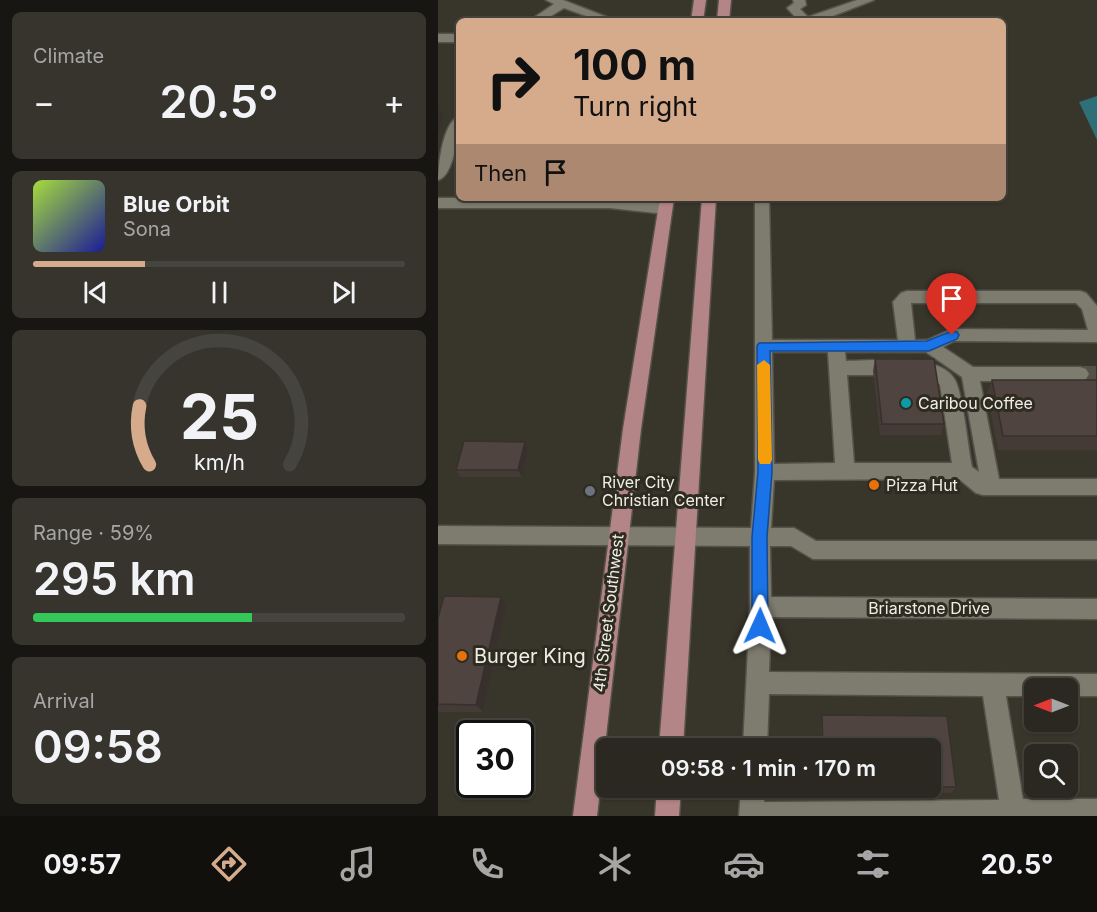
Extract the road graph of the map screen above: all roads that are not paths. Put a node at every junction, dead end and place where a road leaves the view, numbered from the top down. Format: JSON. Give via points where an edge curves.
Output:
{"nodes":[{"id":1,"x":700,"y":0,"type":"edge"},
{"id":2,"x":724,"y":0,"type":"edge"},
{"id":3,"x":800,"y":0,"type":"edge"},
{"id":4,"x":868,"y":0,"type":"edge"},
{"id":5,"x":557,"y":2,"type":"edge"},
{"id":6,"x":538,"y":18,"type":"edge"},
{"id":7,"x":602,"y":18,"type":"edge"},
{"id":8,"x":697,"y":18,"type":"edge"},
{"id":9,"x":723,"y":18,"type":"edge"},
{"id":10,"x":804,"y":18,"type":"edge"},
{"id":11,"x":816,"y":18,"type":"edge"},
{"id":12,"x":438,"y":38,"type":"edge"},
{"id":13,"x":456,"y":38,"type":"edge"},
{"id":14,"x":456,"y":129,"type":"edge"},
{"id":15,"x":438,"y":176,"type":"edge"},
{"id":16,"x":709,"y":201,"type":"edge"},
{"id":17,"x":762,"y":201,"type":"edge"},
{"id":18,"x":438,"y":203,"type":"edge"},
{"id":19,"x":666,"y":204,"type":"edge"},
{"id":20,"x":1093,"y":306,"type":"edge"},
{"id":21,"x":1097,"y":334,"type":"edge"},
{"id":22,"x":764,"y":346,"type":"junction"},
{"id":23,"x":836,"y":346,"type":"junction"},
{"id":24,"x":907,"y":346,"type":"junction"},
{"id":25,"x":929,"y":346,"type":"junction"},
{"id":26,"x":838,"y":368,"type":"junction"},
{"id":27,"x":970,"y":374,"type":"junction"},
{"id":28,"x":1080,"y":374,"type":"tunnel mouth"},
{"id":29,"x":845,"y":471,"type":"junction"},
{"id":30,"x":963,"y":471,"type":"junction"},
{"id":31,"x":765,"y":472,"type":"junction"},
{"id":32,"x":991,"y":487,"type":"junction"},
{"id":33,"x":1097,"y":487,"type":"edge"},
{"id":34,"x":438,"y":535,"type":"edge"},
{"id":35,"x":617,"y":536,"type":"junction"},
{"id":36,"x":760,"y":537,"type":"junction"},
{"id":37,"x":684,"y":538,"type":"junction"},
{"id":38,"x":1097,"y":550,"type":"edge"},
{"id":39,"x":760,"y":607,"type":"junction"},
{"id":40,"x":1097,"y":609,"type":"edge"},
{"id":41,"x":758,"y":683,"type":"junction"},
{"id":42,"x":993,"y":684,"type":"junction"},
{"id":43,"x":1097,"y":685,"type":"edge"},
{"id":44,"x":672,"y":738,"type":"edge"},
{"id":45,"x":755,"y":738,"type":"edge"},
{"id":46,"x":668,"y":798,"type":"edge"},
{"id":47,"x":752,"y":798,"type":"edge"},
{"id":48,"x":1097,"y":811,"type":"edge"},
{"id":49,"x":1013,"y":812,"type":"junction"},
{"id":50,"x":751,"y":815,"type":"edge"},
{"id":51,"x":585,"y":816,"type":"edge"},
{"id":52,"x":667,"y":816,"type":"edge"}],
"edges":[{"from":1,"to":8,"type":"main road"},
{"from":2,"to":9,"type":"main road"},
{"from":3,"to":10,"type":"street","via":[[800,5],[793,8]]},
{"from":4,"to":11,"type":"street"},
{"from":5,"to":6,"type":"street"},
{"from":5,"to":7,"type":"street"},
{"from":12,"to":13,"type":"street"},
{"from":14,"to":15,"type":"street"},
{"from":16,"to":37,"type":"main road"},
{"from":17,"to":22,"type":"street"},
{"from":18,"to":19,"type":"street"},
{"from":19,"to":35,"type":"main road","name":"4th Street Southwest"},
{"from":20,"to":21,"type":"street"},
{"from":20,"to":24,"type":"street","via":[[1080,297],[907,297],[901,302]]},
{"from":21,"to":25,"type":"street","via":[[952,335]]},
{"from":22,"to":23,"type":"street"},
{"from":22,"to":31,"type":"street"},
{"from":23,"to":24,"type":"street"},
{"from":23,"to":26,"type":"street"},
{"from":24,"to":25,"type":"street"},
{"from":25,"to":27,"type":"street"},
{"from":26,"to":29,"type":"street"},
{"from":26,"to":30,"type":"street","via":[[923,368],[938,372],[948,383]]},
{"from":27,"to":28,"type":"street"},
{"from":27,"to":32,"type":"street"},
{"from":29,"to":30,"type":"street"},
{"from":29,"to":31,"type":"street"},
{"from":30,"to":32,"type":"street","via":[[983,487]]},
{"from":31,"to":36,"type":"street"},
{"from":32,"to":33,"type":"street"},
{"from":34,"to":35,"type":"street"},
{"from":35,"to":37,"type":"street"},
{"from":35,"to":51,"type":"main road","name":"4th Street Southwest"},
{"from":36,"to":37,"type":"street"},
{"from":36,"to":38,"type":"street","via":[[794,537],[813,550]]},
{"from":36,"to":39,"type":"street"},
{"from":37,"to":44,"type":"main road"},
{"from":39,"to":40,"type":"street","name":"Briarstone Drive"},
{"from":39,"to":41,"type":"street"},
{"from":41,"to":42,"type":"street"},
{"from":41,"to":45,"type":"street"},
{"from":42,"to":43,"type":"street"},
{"from":42,"to":49,"type":"street"},
{"from":46,"to":52,"type":"main road"},
{"from":47,"to":50,"type":"street"},
{"from":48,"to":49,"type":"street"},
{"from":49,"to":50,"type":"street"}]}
